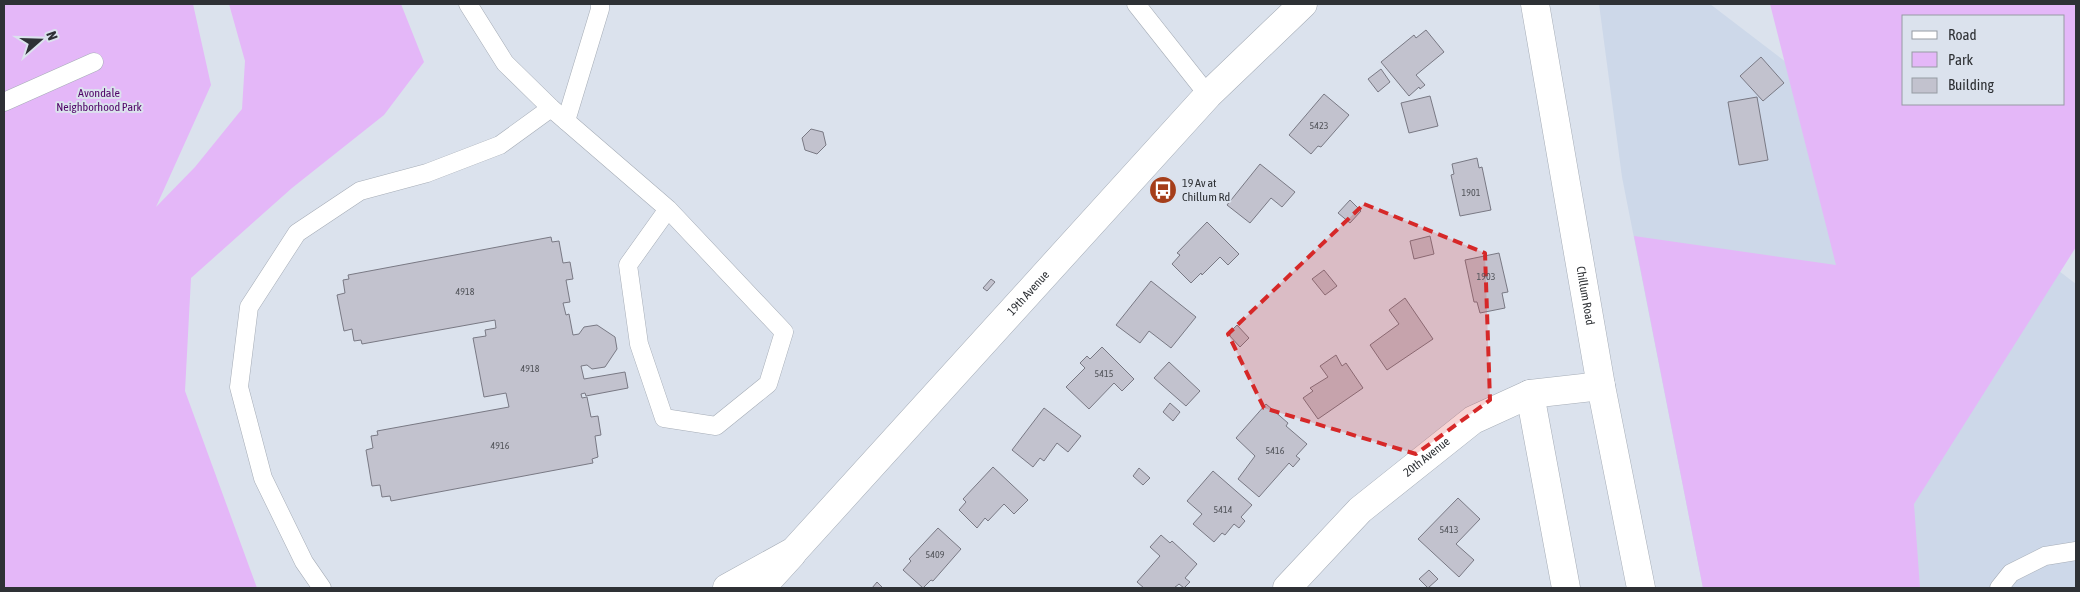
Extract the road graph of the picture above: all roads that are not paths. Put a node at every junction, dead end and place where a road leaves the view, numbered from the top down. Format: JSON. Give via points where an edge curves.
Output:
{"nodes":[{"id":1,"x":468,"y":4,"type":"edge"},
{"id":2,"x":600,"y":4,"type":"edge"},
{"id":3,"x":1136,"y":4,"type":"edge"},
{"id":4,"x":1303,"y":4,"type":"edge"},
{"id":5,"x":1535,"y":4,"type":"edge"},
{"id":6,"x":94,"y":62,"type":"dead end"},
{"id":7,"x":1208,"y":95,"type":"junction"},
{"id":8,"x":4,"y":102,"type":"edge"},
{"id":9,"x":551,"y":108,"type":"junction"},
{"id":10,"x":566,"y":121,"type":"junction"},
{"id":11,"x":668,"y":209,"type":"junction"},
{"id":12,"x":1601,"y":386,"type":"junction"},
{"id":13,"x":1530,"y":394,"type":"junction"},
{"id":14,"x":794,"y":551,"type":"junction"},
{"id":15,"x":2076,"y":552,"type":"edge"},
{"id":16,"x":322,"y":588,"type":"edge"},
{"id":17,"x":726,"y":588,"type":"edge"},
{"id":18,"x":761,"y":588,"type":"edge"},
{"id":19,"x":1287,"y":588,"type":"edge"},
{"id":20,"x":1566,"y":588,"type":"edge"},
{"id":21,"x":1640,"y":588,"type":"edge"},
{"id":22,"x":1999,"y":588,"type":"edge"}],
"edges":[{"from":1,"to":9,"type":"lane","via":[[505,63]]},
{"from":2,"to":10,"type":"lane"},
{"from":3,"to":7,"type":"lane"},
{"from":4,"to":7,"type":"street","name":"19th Avenue"},
{"from":5,"to":12,"type":"street","name":"Chillum Road"},
{"from":6,"to":8,"type":"lane"},
{"from":7,"to":14,"type":"street","name":"19th Avenue"},
{"from":9,"to":10,"type":"lane"},
{"from":9,"to":16,"type":"lane","via":[[500,145],[428,174],[360,192],[297,233],[249,306],[239,387],[263,478],[304,562]]},
{"from":10,"to":11,"type":"lane"},
{"from":11,"to":11,"type":"lane","via":[[784,332],[768,384],[716,426],[664,418],[639,344],[628,265]]},
{"from":12,"to":13,"type":"street","name":"20th Avenue"},
{"from":12,"to":21,"type":"street","name":"Chillum Road"},
{"from":13,"to":19,"type":"street","name":"20th Avenue","via":[[1473,420],[1360,510]]},
{"from":13,"to":20,"type":"street"},
{"from":14,"to":17,"type":"street"},
{"from":14,"to":18,"type":"street","name":"19th Avenue"},
{"from":15,"to":22,"type":"lane","via":[[2045,556],[2011,573]]}]}
